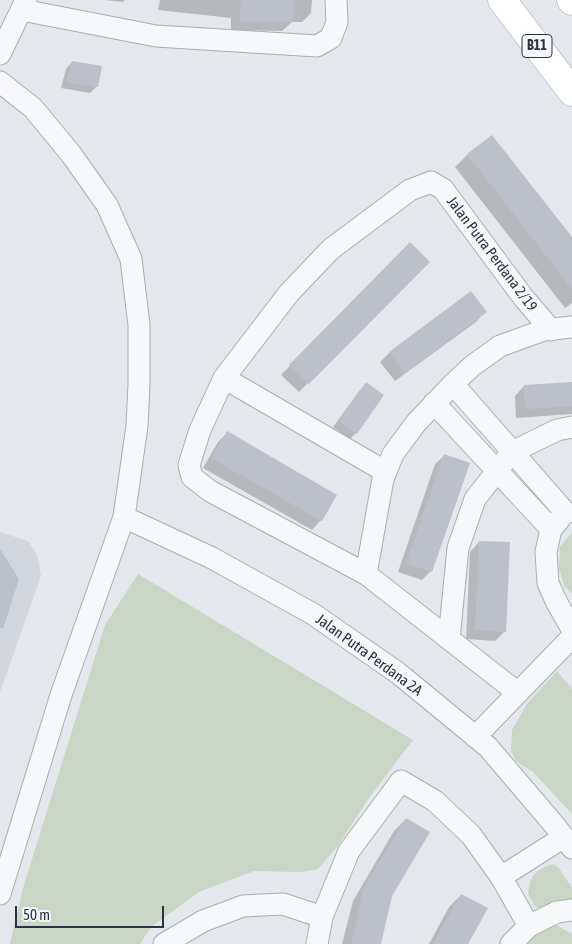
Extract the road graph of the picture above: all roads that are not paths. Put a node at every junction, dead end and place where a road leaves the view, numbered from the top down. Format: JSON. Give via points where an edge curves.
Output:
{"nodes":[{"id":1,"x":336,"y":0,"type":"edge"},
{"id":2,"x":502,"y":0,"type":"edge"},
{"id":3,"x":24,"y":5,"type":"edge"},
{"id":4,"x":0,"y":54,"type":"edge"},
{"id":5,"x":0,"y":82,"type":"edge"},
{"id":6,"x":572,"y":92,"type":"edge"},
{"id":7,"x":572,"y":327,"type":"edge"},
{"id":8,"x":551,"y":330,"type":"junction"},
{"id":9,"x":224,"y":378,"type":"junction"},
{"id":10,"x":453,"y":384,"type":"junction"},
{"id":11,"x":434,"y":403,"type":"junction"},
{"id":12,"x":572,"y":427,"type":"edge"},
{"id":13,"x":512,"y":452,"type":"junction"},
{"id":14,"x":498,"y":471,"type":"junction"},
{"id":15,"x":386,"y":472,"type":"junction"},
{"id":16,"x":569,"y":511,"type":"edge"},
{"id":17,"x":124,"y":517,"type":"junction"},
{"id":18,"x":550,"y":528,"type":"junction"},
{"id":19,"x":366,"y":574,"type":"junction"},
{"id":20,"x":572,"y":629,"type":"edge"},
{"id":21,"x":572,"y":637,"type":"edge"},
{"id":22,"x":449,"y":639,"type":"junction"},
{"id":23,"x":518,"y":692,"type":"junction"},
{"id":24,"x":475,"y":737,"type":"junction"},
{"id":25,"x":568,"y":843,"type":"edge"},
{"id":26,"x":501,"y":877,"type":"junction"},
{"id":27,"x":0,"y":894,"type":"edge"},
{"id":28,"x":572,"y":910,"type":"edge"},
{"id":29,"x":322,"y":917,"type":"junction"},
{"id":30,"x":529,"y":926,"type":"junction"},
{"id":31,"x":164,"y":944,"type":"edge"},
{"id":32,"x":317,"y":944,"type":"edge"},
{"id":33,"x":511,"y":944,"type":"edge"}],
"edges":[{"from":1,"to":3,"type":"street","via":[[337,22],[331,38],[317,46],[156,36]]},
{"from":2,"to":6,"type":"main road","number":"B11"},
{"from":3,"to":4,"type":"street"},
{"from":5,"to":17,"type":"street","via":[[33,108],[71,154],[107,204],[131,259],[139,325],[138,426]]},
{"from":7,"to":8,"type":"street"},
{"from":8,"to":9,"type":"street","name":"Jalan Putra Perdana 2/19","via":[[443,189],[431,182],[410,190],[331,249],[289,292]]},
{"from":8,"to":10,"type":"street","via":[[500,346]]},
{"from":9,"to":15,"type":"street"},
{"from":9,"to":19,"type":"street","via":[[200,430],[189,465],[192,477],[210,491]]},
{"from":10,"to":11,"type":"street"},
{"from":10,"to":13,"type":"street"},
{"from":11,"to":14,"type":"street"},
{"from":11,"to":15,"type":"street","via":[[393,454]]},
{"from":12,"to":13,"type":"street","via":[[557,430]]},
{"from":13,"to":14,"type":"street"},
{"from":13,"to":16,"type":"street"},
{"from":14,"to":18,"type":"street"},
{"from":14,"to":22,"type":"street","via":[[475,499],[458,548]]},
{"from":15,"to":19,"type":"street"},
{"from":16,"to":18,"type":"street"},
{"from":17,"to":24,"type":"street","name":"Jalan Putra Perdana 2A","via":[[212,558],[313,614],[398,673]]},
{"from":17,"to":27,"type":"street","via":[[61,695]]},
{"from":18,"to":20,"type":"street","via":[[546,552],[548,583]]},
{"from":19,"to":22,"type":"street"},
{"from":21,"to":23,"type":"street"},
{"from":22,"to":23,"type":"street"},
{"from":23,"to":24,"type":"street"},
{"from":24,"to":25,"type":"street","name":"Jalan Putra Perdana 2A","via":[[488,748]]},
{"from":25,"to":26,"type":"street"},
{"from":26,"to":29,"type":"street","via":[[471,835],[435,801],[401,781],[349,851]]},
{"from":26,"to":30,"type":"street"},
{"from":28,"to":30,"type":"street","via":[[557,912]]},
{"from":29,"to":31,"type":"street","via":[[282,904],[243,906],[203,921]]},
{"from":29,"to":32,"type":"street"},
{"from":30,"to":33,"type":"street"}]}
